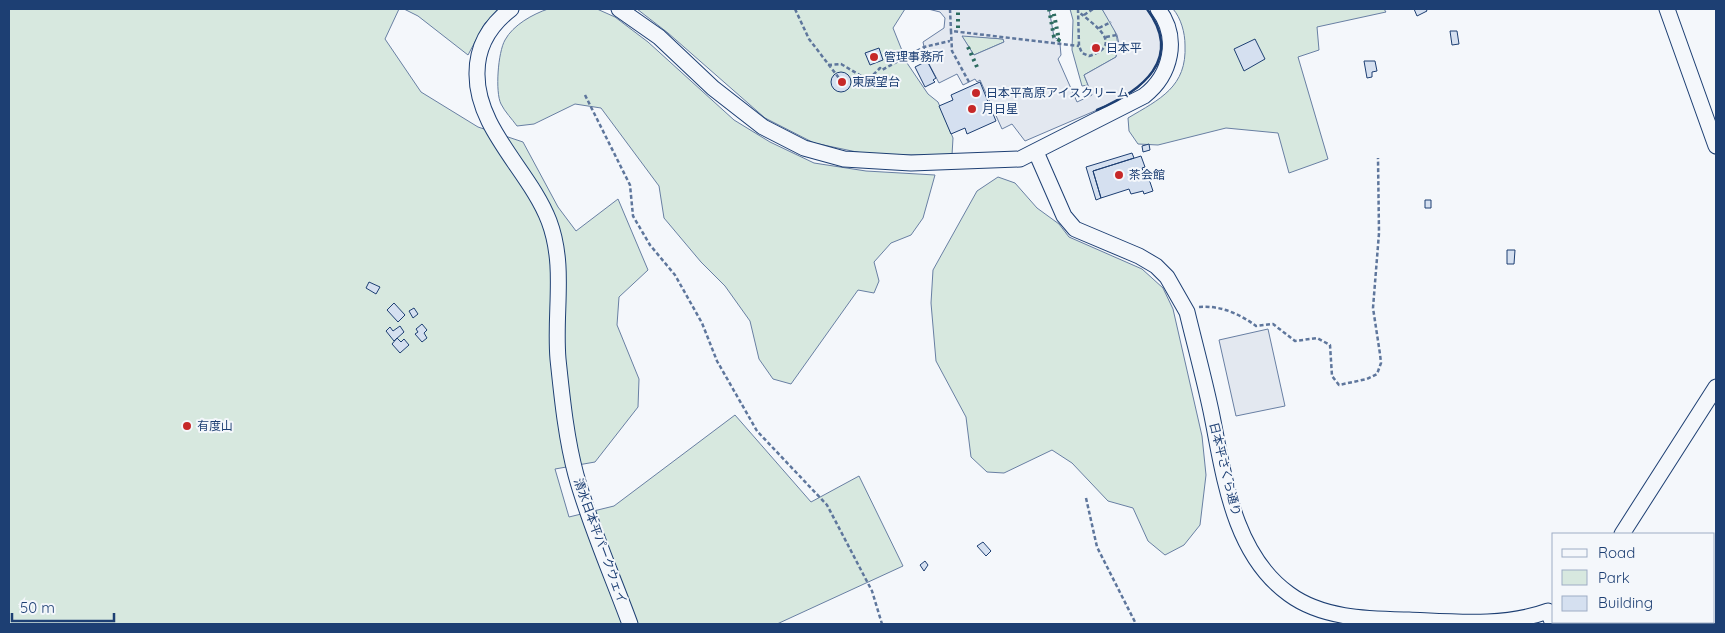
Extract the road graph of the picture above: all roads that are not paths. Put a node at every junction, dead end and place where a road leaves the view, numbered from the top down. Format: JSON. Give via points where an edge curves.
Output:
{"nodes":[{"id":1,"x":511,"y":9,"type":"edge"},
{"id":2,"x":619,"y":9,"type":"edge"},
{"id":3,"x":1158,"y":9,"type":"edge"},
{"id":4,"x":1667,"y":13,"type":"edge"},
{"id":5,"x":1716,"y":146,"type":"edge"},
{"id":6,"x":1036,"y":152,"type":"junction"},
{"id":7,"x":1716,"y":387,"type":"edge"},
{"id":8,"x":1623,"y":533,"type":"edge"},
{"id":9,"x":1552,"y":614,"type":"edge"},
{"id":10,"x":630,"y":624,"type":"edge"}],
"edges":[{"from":1,"to":10,"type":"street","name":"清水日本平パークウェイ","via":[[493,25],[483,42],[476,73],[478,89],[488,117],[539,200],[556,241],[559,258],[558,357],[569,440],[587,508]]},
{"from":2,"to":6,"type":"street","via":[[659,37],[736,108],[782,138],[822,154],[868,162],[911,163],[1003,162]]},
{"from":3,"to":6,"type":"street","via":[[1170,29],[1171,45],[1163,77],[1155,88]]},
{"from":4,"to":5,"type":"street"},
{"from":6,"to":9,"type":"street","name":"日本平さくら通り","via":[[1064,216],[1075,229],[1156,266],[1167,277],[1185,308],[1236,516],[1260,565],[1290,595],[1312,606],[1359,618],[1488,621]]},
{"from":7,"to":8,"type":"street"}]}
